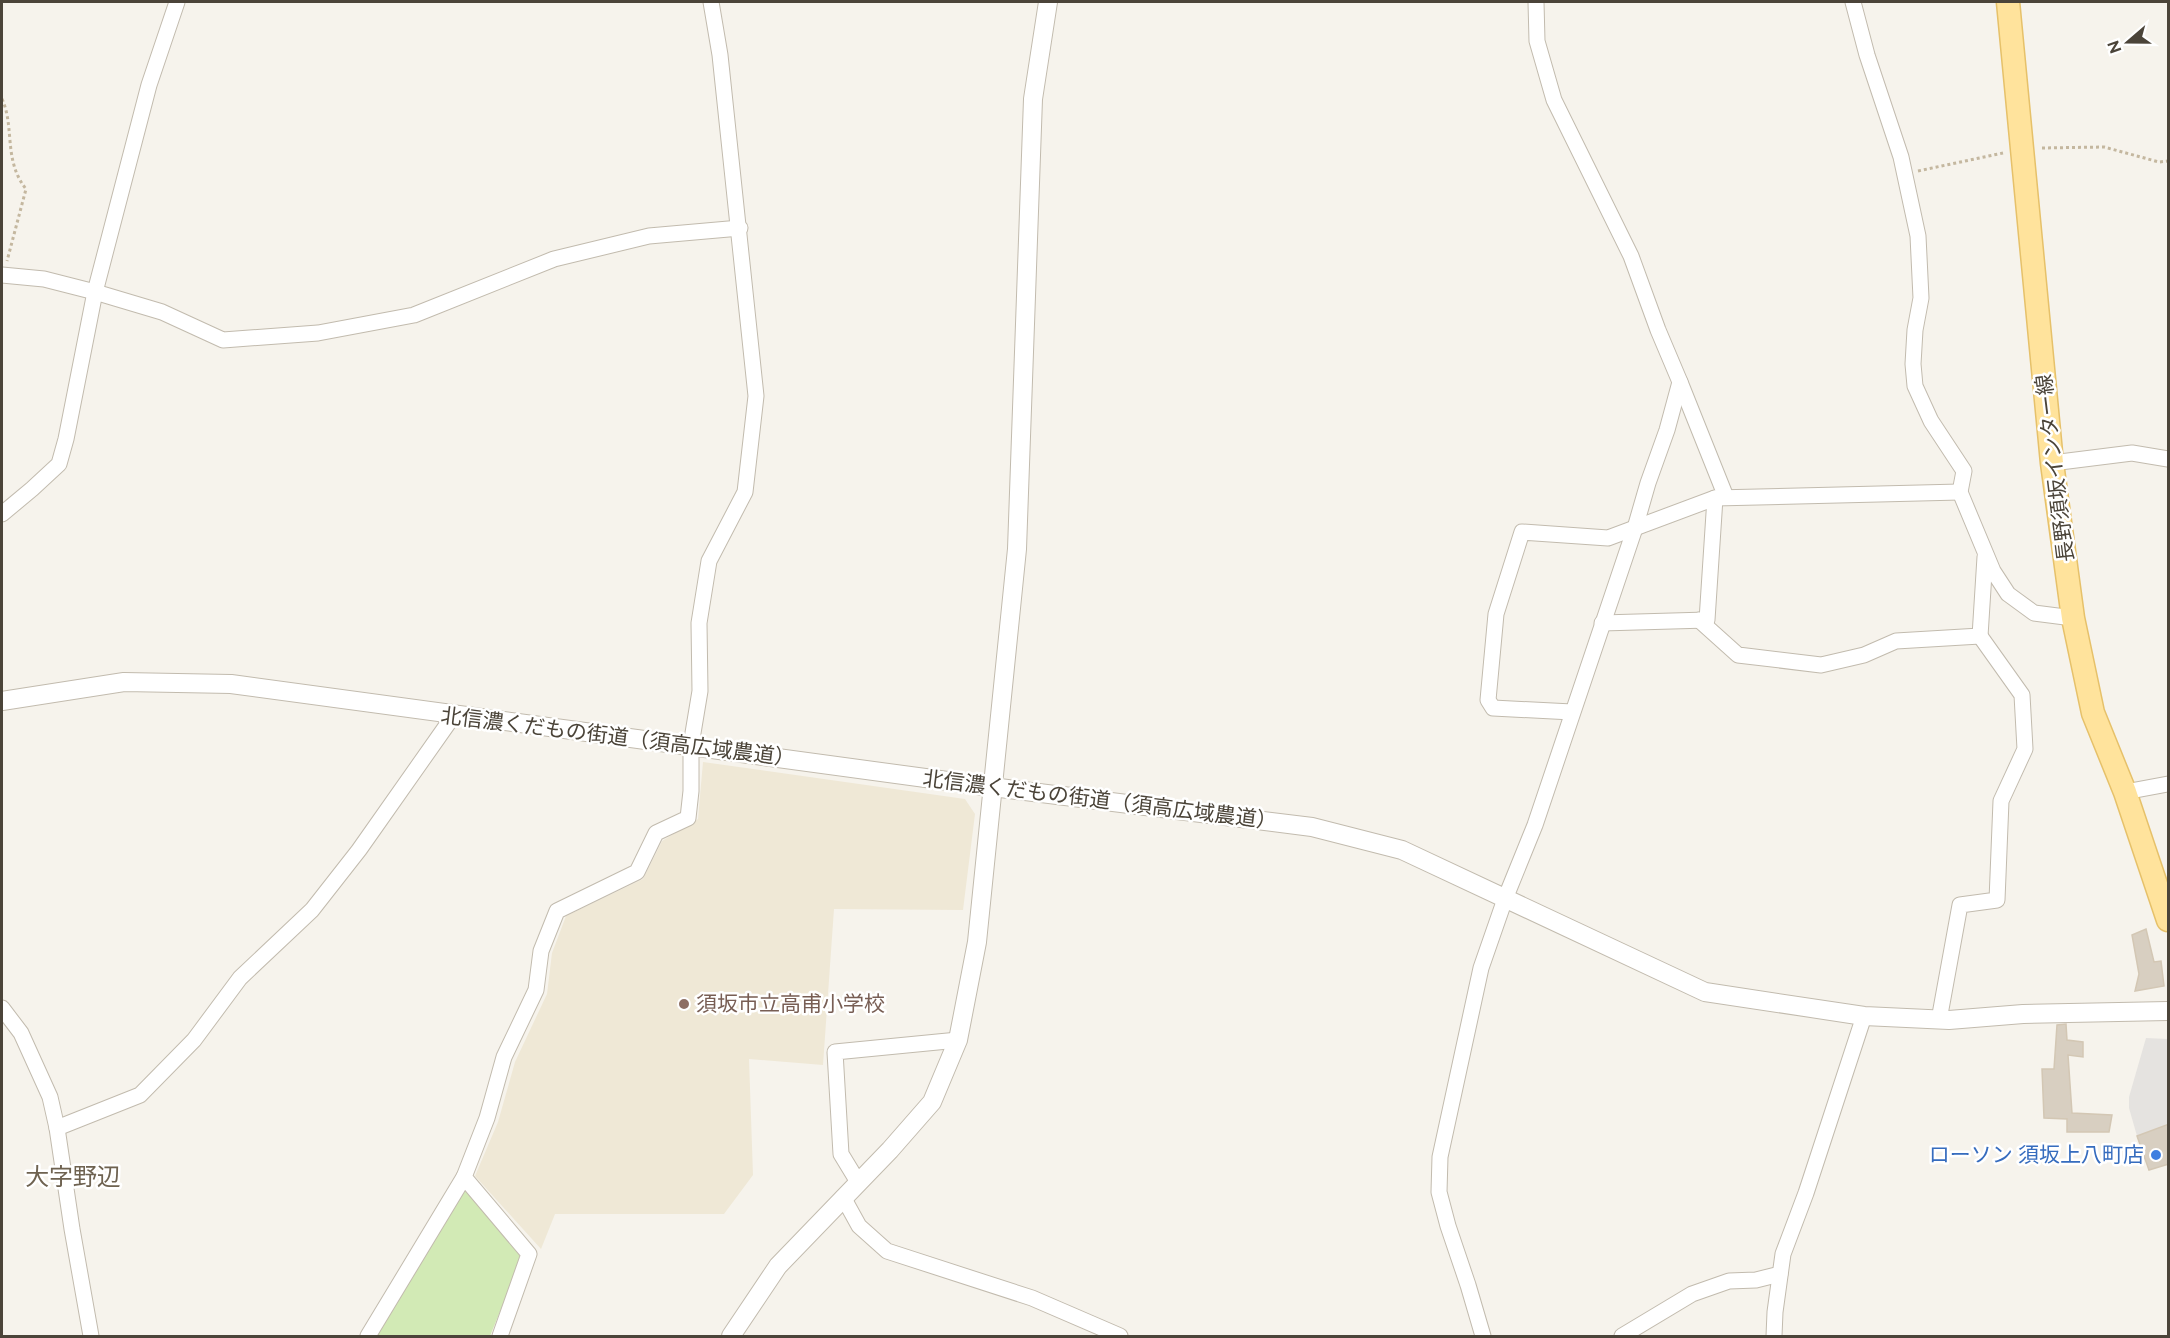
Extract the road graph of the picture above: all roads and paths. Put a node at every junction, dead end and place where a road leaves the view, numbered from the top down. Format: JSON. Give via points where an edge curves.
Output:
{"nodes":[{"id":1,"x":177,"y":2,"type":"edge"},
{"id":2,"x":711,"y":2,"type":"edge"},
{"id":3,"x":1048,"y":2,"type":"edge"},
{"id":4,"x":1536,"y":2,"type":"edge"},
{"id":5,"x":1853,"y":2,"type":"edge"},
{"id":6,"x":2008,"y":2,"type":"edge"},
{"id":7,"x":2,"y":99,"type":"edge"},
{"id":8,"x":2022,"y":149,"type":"junction"},
{"id":9,"x":2169,"y":161,"type":"edge"},
{"id":10,"x":1905,"y":174,"type":"junction"},
{"id":11,"x":740,"y":228,"type":"junction"},
{"id":12,"x":2,"y":275,"type":"edge"},
{"id":13,"x":95,"y":292,"type":"junction"},
{"id":14,"x":1680,"y":382,"type":"junction"},
{"id":15,"x":2169,"y":459,"type":"edge"},
{"id":16,"x":2052,"y":463,"type":"junction"},
{"id":17,"x":1960,"y":492,"type":"junction"},
{"id":18,"x":1721,"y":497,"type":"junction"},
{"id":19,"x":2,"y":514,"type":"edge"},
{"id":20,"x":1635,"y":528,"type":"junction"},
{"id":21,"x":1985,"y":553,"type":"junction"},
{"id":22,"x":2073,"y":618,"type":"junction"},
{"id":23,"x":1699,"y":621,"type":"junction"},
{"id":24,"x":1602,"y":623,"type":"junction"},
{"id":25,"x":1980,"y":636,"type":"junction"},
{"id":26,"x":2,"y":700,"type":"edge"},
{"id":27,"x":1572,"y":712,"type":"junction"},
{"id":28,"x":454,"y":715,"type":"junction"},
{"id":29,"x":691,"y":746,"type":"junction"},
{"id":30,"x":2169,"y":784,"type":"edge"},
{"id":31,"x":992,"y":787,"type":"junction"},
{"id":32,"x":2125,"y":792,"type":"junction"},
{"id":33,"x":1505,"y":899,"type":"junction"},
{"id":34,"x":2169,"y":920,"type":"edge"},
{"id":35,"x":2,"y":1008,"type":"edge"},
{"id":36,"x":2169,"y":1011,"type":"edge"},
{"id":37,"x":1864,"y":1016,"type":"junction"},
{"id":38,"x":1939,"y":1020,"type":"junction"},
{"id":39,"x":958,"y":1040,"type":"junction"},
{"id":40,"x":57,"y":1128,"type":"junction"},
{"id":41,"x":464,"y":1177,"type":"junction"},
{"id":42,"x":858,"y":1182,"type":"junction"},
{"id":43,"x":843,"y":1197,"type":"junction"},
{"id":44,"x":1780,"y":1274,"type":"junction"},
{"id":45,"x":91,"y":1336,"type":"edge"},
{"id":46,"x":368,"y":1336,"type":"edge"},
{"id":47,"x":500,"y":1336,"type":"edge"},
{"id":48,"x":730,"y":1336,"type":"edge"},
{"id":49,"x":1120,"y":1336,"type":"edge"},
{"id":50,"x":1483,"y":1336,"type":"edge"},
{"id":51,"x":1622,"y":1336,"type":"edge"},
{"id":52,"x":1774,"y":1336,"type":"edge"}],
"edges":[{"from":1,"to":13,"type":"street","via":[[149,85]]},
{"from":2,"to":11,"type":"street"},
{"from":3,"to":31,"type":"street","via":[[1033,99],[1017,549]]},
{"from":4,"to":14,"type":"street","via":[[1538,41],[1554,100],[1631,255]]},
{"from":5,"to":10,"type":"street"},
{"from":6,"to":8,"type":"main road","name":"長野須坂インター線"},
{"from":7,"to":12,"type":"path","via":[[17,178],[26,189]]},
{"from":8,"to":9,"type":"path","via":[[2104,147],[2159,162]]},
{"from":8,"to":10,"type":"path"},
{"from":8,"to":16,"type":"main road","name":"長野須坂インター線"},
{"from":10,"to":17,"type":"street","via":[[1918,236],[1922,298],[1915,330],[1915,386],[1931,421],[1965,471]]},
{"from":11,"to":13,"type":"street","via":[[649,236],[554,259],[414,315],[318,333],[223,340],[162,312]]},
{"from":11,"to":29,"type":"street","via":[[756,396],[745,492],[709,561],[699,623],[700,691]]},
{"from":12,"to":13,"type":"street","via":[[44,279]]},
{"from":13,"to":19,"type":"street","via":[[59,464]]},
{"from":14,"to":18,"type":"street"},
{"from":14,"to":20,"type":"street"},
{"from":15,"to":16,"type":"street","via":[[2132,453]]},
{"from":16,"to":22,"type":"main road","name":"長野須坂インター線"},
{"from":17,"to":18,"type":"street"},
{"from":17,"to":21,"type":"street"},
{"from":18,"to":20,"type":"street"},
{"from":18,"to":23,"type":"street","via":[[1707,620]]},
{"from":20,"to":24,"type":"street"},
{"from":20,"to":27,"type":"street","via":[[1608,538],[1522,532],[1496,614],[1488,700],[1493,708]]},
{"from":21,"to":22,"type":"street","via":[[2008,594],[2034,613]]},
{"from":21,"to":25,"type":"street"},
{"from":22,"to":32,"type":"main road","name":"長野須坂インター線","via":[[2093,713]]},
{"from":23,"to":24,"type":"street"},
{"from":23,"to":25,"type":"street","via":[[1738,655],[1821,665],[1864,655],[1896,641]]},
{"from":24,"to":27,"type":"street"},
{"from":25,"to":38,"type":"street","via":[[2022,695],[2025,749],[2001,801],[1997,900],[1960,905]]},
{"from":26,"to":28,"type":"street","name":"北信濃くだもの街道（須高広域農道）","via":[[124,682],[231,684]]},
{"from":27,"to":33,"type":"street","via":[[1535,825]]},
{"from":28,"to":29,"type":"street","name":"北信濃くだもの街道（須高広域農道）"},
{"from":28,"to":40,"type":"street","via":[[312,910],[240,978],[194,1040],[140,1095]]},
{"from":29,"to":31,"type":"street","name":"北信濃くだもの街道（須高広域農道）"},
{"from":29,"to":41,"type":"street","via":[[688,818],[656,833],[637,872],[557,911],[541,951],[536,990],[504,1057],[487,1118]]},
{"from":30,"to":32,"type":"street"},
{"from":31,"to":33,"type":"street","name":"北信濃くだもの街道（須高広域農道）","via":[[1312,827],[1402,850]]},
{"from":31,"to":39,"type":"street","via":[[977,942]]},
{"from":32,"to":34,"type":"main road","name":"長野須坂インター線"},
{"from":33,"to":37,"type":"street","name":"北信濃くだもの街道（須高広域農道）","via":[[1705,992]]},
{"from":33,"to":50,"type":"street","via":[[1482,968],[1440,1157],[1439,1192]]},
{"from":35,"to":40,"type":"street","via":[[21,1033],[50,1097]]},
{"from":36,"to":38,"type":"street","name":"北信濃くだもの街道（須高広域農道）"},
{"from":37,"to":38,"type":"street","name":"北信濃くだもの街道（須高広域農道）"},
{"from":37,"to":44,"type":"street"},
{"from":39,"to":42,"type":"street","via":[[932,1102]]},
{"from":39,"to":42,"type":"street","via":[[835,1052],[841,1154]]},
{"from":40,"to":45,"type":"street"},
{"from":41,"to":46,"type":"street"},
{"from":41,"to":47,"type":"street","via":[[529,1254]]},
{"from":42,"to":43,"type":"street"},
{"from":43,"to":48,"type":"street","via":[[778,1266]]},
{"from":43,"to":49,"type":"street","via":[[859,1226],[887,1251],[1032,1298]]},
{"from":44,"to":51,"type":"street","via":[[1729,1281],[1692,1294]]},
{"from":44,"to":52,"type":"street"}]}
